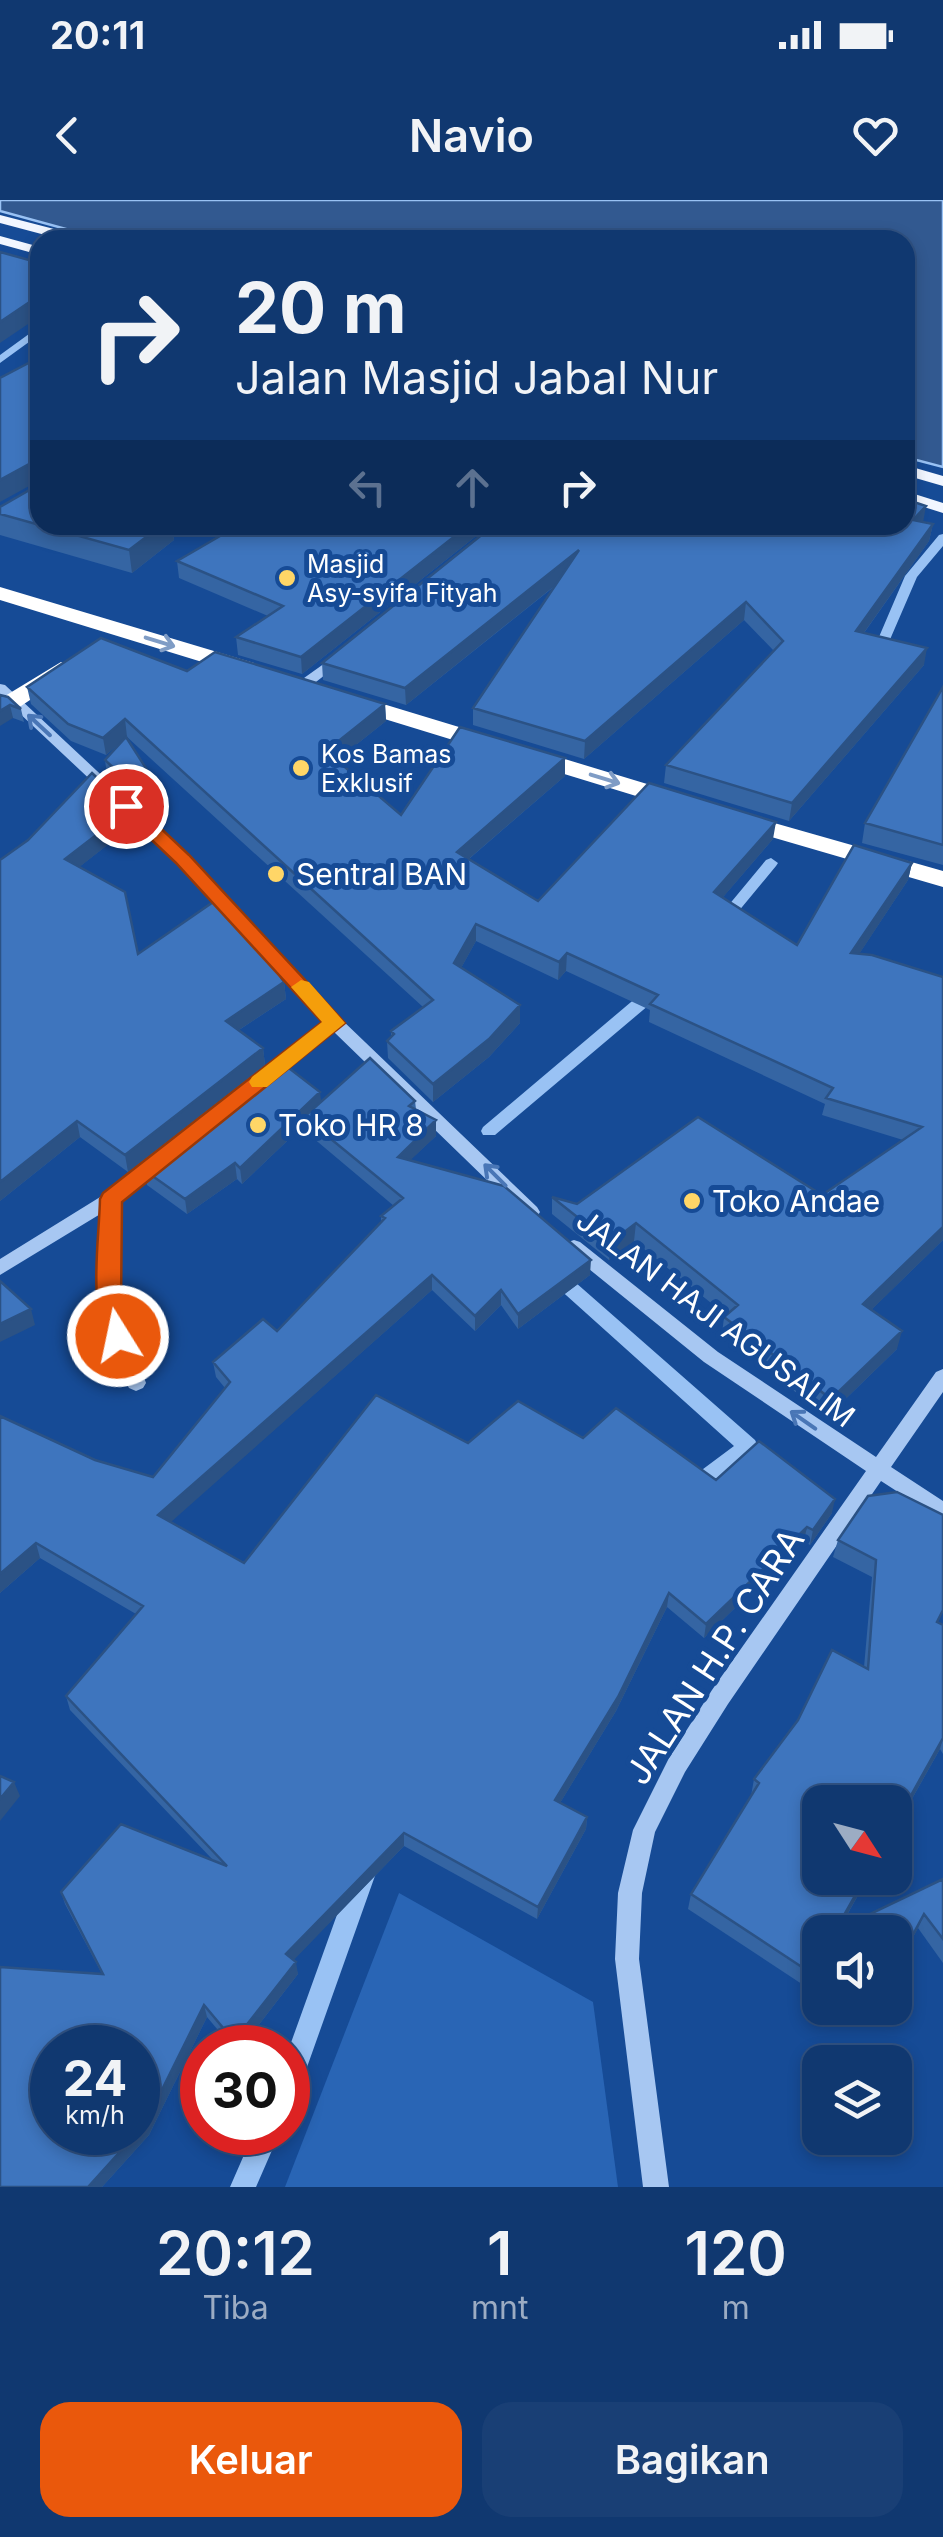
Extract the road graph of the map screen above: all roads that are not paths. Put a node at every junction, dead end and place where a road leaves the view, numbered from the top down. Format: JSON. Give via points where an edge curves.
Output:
{"nodes":[{"id":1,"x":0,"y":219,"type":"edge"},
{"id":2,"x":42,"y":230,"type":"edge"},
{"id":3,"x":0,"y":240,"type":"edge"},
{"id":4,"x":30,"y":248,"type":"edge"},
{"id":5,"x":915,"y":473,"type":"edge"},
{"id":6,"x":943,"y":482,"type":"edge"},
{"id":7,"x":915,"y":499,"type":"edge"},
{"id":8,"x":943,"y":508,"type":"edge"},
{"id":9,"x":0,"y":593,"type":"edge"},
{"id":10,"x":120,"y":630,"type":"junction"},
{"id":11,"x":349,"y":649,"type":"edge"},
{"id":12,"x":302,"y":686,"type":"junction"},
{"id":13,"x":7,"y":694,"type":"edge"},
{"id":14,"x":943,"y":879,"type":"edge"},
{"id":15,"x":335,"y":1023,"type":"junction"},
{"id":16,"x":246,"y":1093,"type":"edge"},
{"id":17,"x":171,"y":1152,"type":"edge"},
{"id":18,"x":111,"y":1199,"type":"junction"},
{"id":19,"x":539,"y":1219,"type":"edge"},
{"id":20,"x":554,"y":1232,"type":"edge"},
{"id":21,"x":0,"y":1268,"type":"edge"},
{"id":22,"x":943,"y":1377,"type":"edge"},
{"id":23,"x":136,"y":1383,"type":"dead end"},
{"id":24,"x":880,"y":1473,"type":"junction"},
{"id":25,"x":943,"y":1512,"type":"edge"},
{"id":26,"x":656,"y":2187,"type":"edge"}],
"edges":[{"from":1,"to":2,"type":"main road"},
{"from":3,"to":4,"type":"main road"},
{"from":5,"to":6,"type":"main road"},
{"from":7,"to":8,"type":"main road"},
{"from":9,"to":10,"type":"highway"},
{"from":10,"to":12,"type":"highway","one_way":true},
{"from":10,"to":13,"type":"highway"},
{"from":11,"to":12,"type":"street"},
{"from":12,"to":14,"type":"highway","one_way":true},
{"from":15,"to":13,"type":"street","name":"JALAN HAJI AGUSALIM","one_way":true,"via":[[183,859]]},
{"from":15,"to":16,"type":"street"},
{"from":19,"to":15,"type":"street","name":"JALAN HAJI AGUSALIM","one_way":true},
{"from":17,"to":18,"type":"street"},
{"from":18,"to":21,"type":"street"},
{"from":18,"to":23,"type":"street","via":[[110,1306]]},
{"from":24,"to":20,"type":"street","name":"JALAN HAJI AGUSALIM","one_way":true,"via":[[711,1356]]},
{"from":22,"to":24,"type":"street","name":"JALAN H.P. CARA"},
{"from":24,"to":25,"type":"street","name":"JALAN HAJI AGUSALIM"},
{"from":24,"to":26,"type":"street","name":"JALAN H.P. CARA","via":[[720,1697],[644,1830],[630,1894],[627,1960]]}]}
